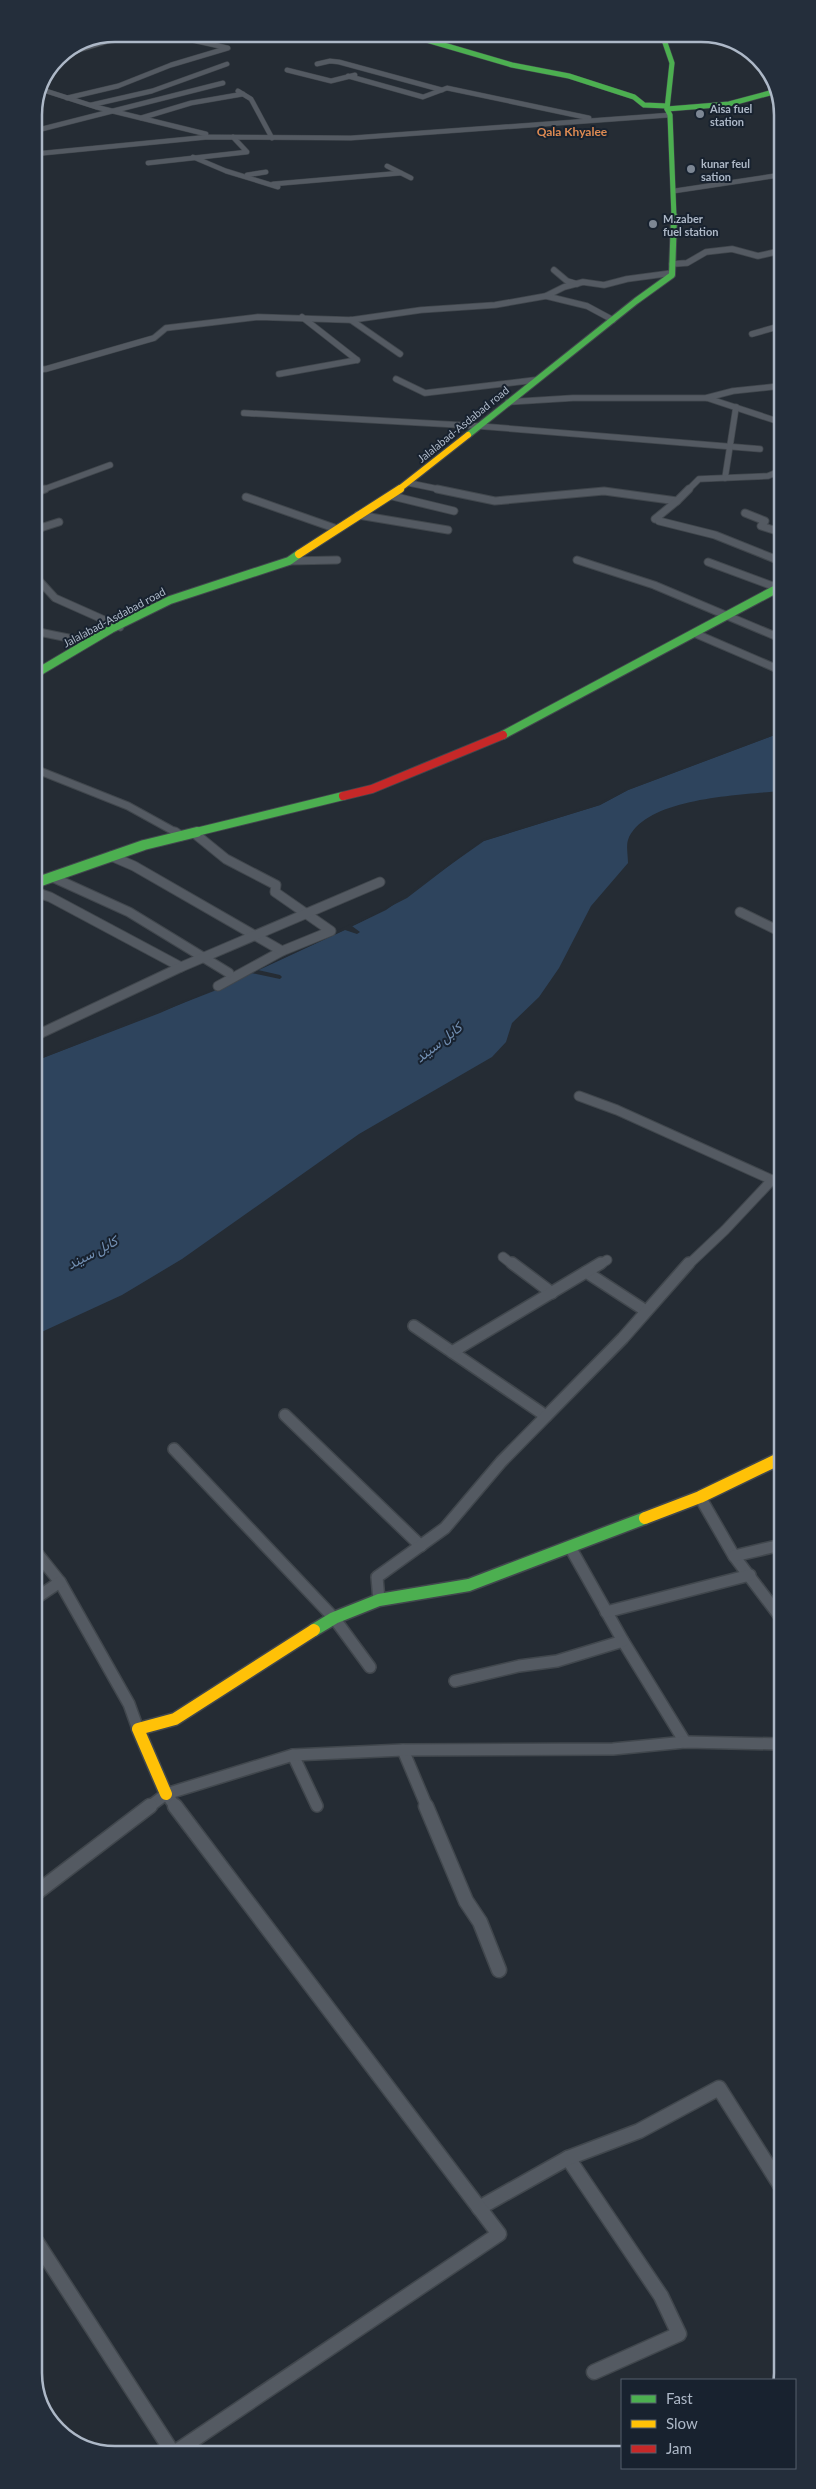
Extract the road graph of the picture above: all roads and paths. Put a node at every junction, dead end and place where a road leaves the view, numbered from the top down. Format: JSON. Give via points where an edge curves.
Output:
{"nodes":[{"id":1,"x":201,"y":42,"type":"edge"},
{"id":2,"x":436,"y":43,"type":"edge"},
{"id":3,"x":666,"y":43,"type":"edge"},
{"id":4,"x":227,"y":64,"type":"dead end"},
{"id":5,"x":317,"y":64,"type":"dead end"},
{"id":6,"x":287,"y":70,"type":"dead end"},
{"id":7,"x":368,"y":71,"type":"junction"},
{"id":8,"x":348,"y":76,"type":"junction"},
{"id":9,"x":223,"y":83,"type":"dead end"},
{"id":10,"x":236,"y":90,"type":"dead end"},
{"id":11,"x":442,"y":90,"type":"junction"},
{"id":12,"x":47,"y":91,"type":"edge"},
{"id":13,"x":770,"y":93,"type":"edge"},
{"id":14,"x":243,"y":94,"type":"junction"},
{"id":15,"x":67,"y":98,"type":"junction"},
{"id":16,"x":90,"y":105,"type":"junction"},
{"id":17,"x":668,"y":110,"type":"junction"},
{"id":18,"x":115,"y":112,"type":"junction"},
{"id":19,"x":140,"y":118,"type":"junction"},
{"id":20,"x":600,"y":120,"type":"junction"},
{"id":21,"x":42,"y":129,"type":"edge"},
{"id":22,"x":217,"y":137,"type":"junction"},
{"id":23,"x":233,"y":137,"type":"junction"},
{"id":24,"x":272,"y":138,"type":"junction"},
{"id":25,"x":42,"y":153,"type":"edge"},
{"id":26,"x":192,"y":157,"type":"junction"},
{"id":27,"x":148,"y":162,"type":"dead end"},
{"id":28,"x":387,"y":166,"type":"dead end"},
{"id":29,"x":266,"y":172,"type":"dead end"},
{"id":30,"x":401,"y":173,"type":"junction"},
{"id":31,"x":774,"y":175,"type":"edge"},
{"id":32,"x":243,"y":176,"type":"junction"},
{"id":33,"x":411,"y":178,"type":"dead end"},
{"id":34,"x":272,"y":184,"type":"junction"},
{"id":35,"x":282,"y":189,"type":"dead end"},
{"id":36,"x":674,"y":191,"type":"junction"},
{"id":37,"x":774,"y":253,"type":"edge"},
{"id":38,"x":672,"y":268,"type":"junction"},
{"id":39,"x":554,"y":270,"type":"dead end"},
{"id":40,"x":577,"y":284,"type":"junction"},
{"id":41,"x":546,"y":296,"type":"junction"},
{"id":42,"x":302,"y":317,"type":"junction"},
{"id":43,"x":351,"y":320,"type":"junction"},
{"id":44,"x":613,"y":320,"type":"junction"},
{"id":45,"x":774,"y":328,"type":"edge"},
{"id":46,"x":752,"y":334,"type":"dead end"},
{"id":47,"x":400,"y":354,"type":"dead end"},
{"id":48,"x":42,"y":369,"type":"edge"},
{"id":49,"x":279,"y":374,"type":"dead end"},
{"id":50,"x":396,"y":379,"type":"dead end"},
{"id":51,"x":535,"y":380,"type":"junction"},
{"id":52,"x":774,"y":387,"type":"edge"},
{"id":53,"x":706,"y":398,"type":"junction"},
{"id":54,"x":508,"y":402,"type":"junction"},
{"id":55,"x":736,"y":407,"type":"junction"},
{"id":56,"x":244,"y":413,"type":"dead end"},
{"id":57,"x":774,"y":420,"type":"edge"},
{"id":58,"x":478,"y":426,"type":"junction"},
{"id":59,"x":730,"y":446,"type":"junction"},
{"id":60,"x":760,"y":449,"type":"dead end"},
{"id":61,"x":110,"y":465,"type":"dead end"},
{"id":62,"x":774,"y":474,"type":"edge"},
{"id":63,"x":725,"y":478,"type":"junction"},
{"id":64,"x":409,"y":483,"type":"junction"},
{"id":65,"x":42,"y":490,"type":"edge"},
{"id":66,"x":392,"y":496,"type":"junction"},
{"id":67,"x":246,"y":497,"type":"dead end"},
{"id":68,"x":677,"y":501,"type":"junction"},
{"id":69,"x":454,"y":511,"type":"dead end"},
{"id":70,"x":745,"y":513,"type":"dead end"},
{"id":71,"x":358,"y":515,"type":"junction"},
{"id":72,"x":59,"y":522,"type":"dead end"},
{"id":73,"x":42,"y":527,"type":"edge"},
{"id":74,"x":337,"y":528,"type":"junction"},
{"id":75,"x":448,"y":530,"type":"dead end"},
{"id":76,"x":774,"y":530,"type":"edge"},
{"id":77,"x":337,"y":560,"type":"dead end"},
{"id":78,"x":577,"y":560,"type":"dead end"},
{"id":79,"x":774,"y":560,"type":"edge"},
{"id":80,"x":289,"y":561,"type":"junction"},
{"id":81,"x":708,"y":562,"type":"dead end"},
{"id":82,"x":42,"y":581,"type":"edge"},
{"id":83,"x":774,"y":585,"type":"edge"},
{"id":84,"x":774,"y":590,"type":"edge"},
{"id":85,"x":727,"y":615,"type":"junction"},
{"id":86,"x":120,"y":627,"type":"junction"},
{"id":87,"x":42,"y":633,"type":"edge"},
{"id":88,"x":694,"y":633,"type":"junction"},
{"id":89,"x":774,"y":635,"type":"edge"},
{"id":90,"x":88,"y":642,"type":"junction"},
{"id":91,"x":774,"y":667,"type":"edge"},
{"id":92,"x":42,"y":669,"type":"edge"},
{"id":93,"x":42,"y":771,"type":"edge"},
{"id":94,"x":194,"y":834,"type":"junction"},
{"id":95,"x":181,"y":836,"type":"junction"},
{"id":96,"x":111,"y":856,"type":"junction"},
{"id":97,"x":52,"y":877,"type":"junction"},
{"id":98,"x":42,"y":881,"type":"edge"},
{"id":99,"x":380,"y":882,"type":"dead end"},
{"id":100,"x":42,"y":895,"type":"edge"},
{"id":101,"x":740,"y":912,"type":"dead end"},
{"id":102,"x":305,"y":913,"type":"junction"},
{"id":103,"x":774,"y":929,"type":"edge"},
{"id":104,"x":256,"y":934,"type":"junction"},
{"id":105,"x":282,"y":951,"type":"junction"},
{"id":106,"x":205,"y":956,"type":"junction"},
{"id":107,"x":181,"y":967,"type":"junction"},
{"id":108,"x":229,"y":973,"type":"dead end"},
{"id":109,"x":218,"y":986,"type":"dead end"},
{"id":110,"x":42,"y":1033,"type":"edge"},
{"id":111,"x":579,"y":1096,"type":"dead end"},
{"id":112,"x":774,"y":1181,"type":"edge"},
{"id":113,"x":774,"y":1184,"type":"edge"},
{"id":114,"x":504,"y":1257,"type":"dead end"},
{"id":115,"x":607,"y":1260,"type":"dead end"},
{"id":116,"x":586,"y":1272,"type":"junction"},
{"id":117,"x":552,"y":1293,"type":"junction"},
{"id":118,"x":646,"y":1311,"type":"junction"},
{"id":119,"x":414,"y":1326,"type":"dead end"},
{"id":120,"x":452,"y":1352,"type":"junction"},
{"id":121,"x":285,"y":1415,"type":"dead end"},
{"id":122,"x":546,"y":1416,"type":"junction"},
{"id":123,"x":174,"y":1449,"type":"dead end"},
{"id":124,"x":774,"y":1461,"type":"edge"},
{"id":125,"x":700,"y":1498,"type":"junction"},
{"id":126,"x":421,"y":1546,"type":"junction"},
{"id":127,"x":570,"y":1547,"type":"junction"},
{"id":128,"x":774,"y":1547,"type":"edge"},
{"id":129,"x":734,"y":1556,"type":"junction"},
{"id":130,"x":42,"y":1560,"type":"edge"},
{"id":131,"x":750,"y":1575,"type":"junction"},
{"id":132,"x":60,"y":1582,"type":"junction"},
{"id":133,"x":42,"y":1594,"type":"edge"},
{"id":134,"x":379,"y":1600,"type":"junction"},
{"id":135,"x":774,"y":1608,"type":"edge"},
{"id":136,"x":606,"y":1612,"type":"junction"},
{"id":137,"x":334,"y":1618,"type":"junction"},
{"id":138,"x":623,"y":1641,"type":"junction"},
{"id":139,"x":370,"y":1667,"type":"dead end"},
{"id":140,"x":455,"y":1681,"type":"dead end"},
{"id":141,"x":138,"y":1729,"type":"junction"},
{"id":142,"x":685,"y":1742,"type":"junction"},
{"id":143,"x":774,"y":1744,"type":"edge"},
{"id":144,"x":403,"y":1750,"type":"junction"},
{"id":145,"x":293,"y":1755,"type":"junction"},
{"id":146,"x":166,"y":1794,"type":"junction"},
{"id":147,"x":317,"y":1806,"type":"dead end"},
{"id":148,"x":42,"y":1888,"type":"edge"},
{"id":149,"x":499,"y":1970,"type":"dead end"},
{"id":150,"x":568,"y":2158,"type":"junction"},
{"id":151,"x":774,"y":2174,"type":"edge"},
{"id":152,"x":479,"y":2208,"type":"junction"},
{"id":153,"x":42,"y":2250,"type":"edge"},
{"id":154,"x":594,"y":2372,"type":"dead end"},
{"id":155,"x":167,"y":2446,"type":"edge"},
{"id":156,"x":184,"y":2446,"type":"edge"}],
"edges":[{"from":1,"to":15,"type":"street","via":[[228,48],[171,65],[118,86]]},
{"from":2,"to":17,"type":"main road","via":[[569,76],[634,97],[644,105]]},
{"from":3,"to":17,"type":"main road","via":[[674,65]]},
{"from":4,"to":16,"type":"street","via":[[152,91]]},
{"from":5,"to":7,"type":"street","via":[[339,62]]},
{"from":6,"to":8,"type":"street","via":[[331,81]]},
{"from":7,"to":8,"type":"street"},
{"from":7,"to":11,"type":"street"},
{"from":8,"to":11,"type":"street","via":[[423,97]]},
{"from":9,"to":18,"type":"street"},
{"from":10,"to":14,"type":"street"},
{"from":11,"to":20,"type":"street","via":[[447,88]]},
{"from":12,"to":15,"type":"street"},
{"from":13,"to":17,"type":"main road","via":[[729,104]]},
{"from":14,"to":19,"type":"street","via":[[191,103]]},
{"from":14,"to":24,"type":"street","via":[[251,99]]},
{"from":15,"to":16,"type":"street"},
{"from":16,"to":18,"type":"street"},
{"from":17,"to":20,"type":"street"},
{"from":17,"to":36,"type":"main road"},
{"from":18,"to":19,"type":"street"},
{"from":18,"to":21,"type":"street"},
{"from":19,"to":22,"type":"street"},
{"from":20,"to":24,"type":"street","via":[[373,137]]},
{"from":22,"to":23,"type":"street"},
{"from":22,"to":25,"type":"street"},
{"from":23,"to":24,"type":"street"},
{"from":23,"to":26,"type":"street","via":[[248,152]]},
{"from":26,"to":27,"type":"street"},
{"from":26,"to":32,"type":"street"},
{"from":28,"to":30,"type":"street"},
{"from":29,"to":32,"type":"street"},
{"from":30,"to":33,"type":"street"},
{"from":30,"to":34,"type":"street"},
{"from":31,"to":36,"type":"street"},
{"from":32,"to":34,"type":"street"},
{"from":34,"to":35,"type":"street"},
{"from":36,"to":38,"type":"main road"},
{"from":37,"to":38,"type":"street","via":[[761,256],[732,249],[706,252]]},
{"from":38,"to":40,"type":"street","via":[[604,285]]},
{"from":38,"to":44,"type":"main road","name":"Jalalabad-Asdabad road","via":[[672,275]]},
{"from":39,"to":40,"type":"street","via":[[567,281]]},
{"from":40,"to":41,"type":"street"},
{"from":41,"to":43,"type":"street","via":[[495,305],[421,310]]},
{"from":41,"to":44,"type":"street","via":[[587,306]]},
{"from":42,"to":43,"type":"street"},
{"from":42,"to":48,"type":"street","via":[[258,317],[166,328],[154,338]]},
{"from":42,"to":49,"type":"street","via":[[358,360]]},
{"from":43,"to":47,"type":"street"},
{"from":44,"to":51,"type":"main road","name":"Jalalabad-Asdabad road"},
{"from":45,"to":46,"type":"street"},
{"from":50,"to":51,"type":"street","via":[[423,393]]},
{"from":51,"to":54,"type":"main road","name":"Jalalabad-Asdabad road"},
{"from":52,"to":53,"type":"street"},
{"from":53,"to":54,"type":"street","via":[[573,398]]},
{"from":53,"to":55,"type":"street"},
{"from":54,"to":58,"type":"main road","name":"Jalalabad-Asdabad road"},
{"from":55,"to":57,"type":"street"},
{"from":55,"to":59,"type":"street"},
{"from":56,"to":58,"type":"street"},
{"from":58,"to":59,"type":"street"},
{"from":58,"to":64,"type":"main road","name":"Jalalabad-Asdabad road"},
{"from":59,"to":60,"type":"street"},
{"from":59,"to":63,"type":"street"},
{"from":61,"to":65,"type":"street"},
{"from":62,"to":63,"type":"street"},
{"from":63,"to":68,"type":"street","via":[[699,479]]},
{"from":64,"to":66,"type":"main road","name":"Jalalabad-Asdabad road"},
{"from":64,"to":68,"type":"street","via":[[495,500],[604,491]]},
{"from":66,"to":69,"type":"street"},
{"from":66,"to":71,"type":"main road","name":"Jalalabad-Asdabad road"},
{"from":67,"to":74,"type":"street"},
{"from":68,"to":79,"type":"street","via":[[657,520],[715,535],[717,540]]},
{"from":70,"to":76,"type":"street","via":[[765,522],[761,526]]},
{"from":71,"to":74,"type":"main road","name":"Jalalabad-Asdabad road"},
{"from":71,"to":75,"type":"street"},
{"from":72,"to":73,"type":"street"},
{"from":74,"to":80,"type":"main road","name":"Jalalabad-Asdabad road"},
{"from":77,"to":80,"type":"street"},
{"from":78,"to":85,"type":"street","via":[[619,572]]},
{"from":80,"to":86,"type":"main road","name":"Jalalabad-Asdabad road","via":[[190,592]]},
{"from":81,"to":83,"type":"street"},
{"from":82,"to":86,"type":"street","via":[[47,593]]},
{"from":84,"to":85,"type":"main road"},
{"from":85,"to":88,"type":"main road"},
{"from":85,"to":89,"type":"street"},
{"from":86,"to":90,"type":"main road","name":"Jalalabad-Asdabad road"},
{"from":87,"to":90,"type":"street"},
{"from":88,"to":91,"type":"street"},
{"from":88,"to":94,"type":"main road","via":[[515,730],[372,789]]},
{"from":90,"to":92,"type":"main road","name":"Jalalabad-Asdabad road"},
{"from":93,"to":95,"type":"street","via":[[106,794]]},
{"from":94,"to":95,"type":"main road"},
{"from":94,"to":102,"type":"street","via":[[226,859],[276,885],[275,892]]},
{"from":95,"to":96,"type":"main road"},
{"from":96,"to":97,"type":"main road"},
{"from":96,"to":104,"type":"street"},
{"from":97,"to":98,"type":"main road"},
{"from":97,"to":106,"type":"street","via":[[129,912]]},
{"from":99,"to":102,"type":"street"},
{"from":100,"to":107,"type":"street"},
{"from":101,"to":103,"type":"street"},
{"from":102,"to":104,"type":"street"},
{"from":102,"to":105,"type":"street","via":[[331,932]]},
{"from":104,"to":105,"type":"street"},
{"from":104,"to":106,"type":"street"},
{"from":105,"to":109,"type":"street"},
{"from":106,"to":107,"type":"street"},
{"from":106,"to":108,"type":"street"},
{"from":107,"to":110,"type":"street"},
{"from":111,"to":112,"type":"street"},
{"from":113,"to":118,"type":"street","via":[[678,1274]]},
{"from":114,"to":117,"type":"street"},
{"from":115,"to":116,"type":"street"},
{"from":116,"to":117,"type":"street"},
{"from":116,"to":118,"type":"street"},
{"from":117,"to":120,"type":"street"},
{"from":118,"to":122,"type":"street"},
{"from":119,"to":120,"type":"street"},
{"from":120,"to":122,"type":"street"},
{"from":121,"to":126,"type":"street"},
{"from":122,"to":126,"type":"street","via":[[501,1462],[445,1528]]},
{"from":123,"to":137,"type":"street"},
{"from":124,"to":125,"type":"main road"},
{"from":125,"to":127,"type":"main road"},
{"from":125,"to":129,"type":"street"},
{"from":126,"to":134,"type":"street","via":[[377,1577]]},
{"from":127,"to":134,"type":"main road","via":[[469,1585]]},
{"from":127,"to":136,"type":"street"},
{"from":128,"to":129,"type":"street"},
{"from":129,"to":131,"type":"street"},
{"from":130,"to":132,"type":"street"},
{"from":131,"to":135,"type":"street"},
{"from":131,"to":136,"type":"street"},
{"from":132,"to":133,"type":"street"},
{"from":132,"to":141,"type":"street","via":[[129,1704]]},
{"from":134,"to":137,"type":"main road"},
{"from":136,"to":138,"type":"street"},
{"from":137,"to":139,"type":"street"},
{"from":137,"to":141,"type":"main road","via":[[175,1719]]},
{"from":138,"to":140,"type":"street","via":[[557,1660]]},
{"from":138,"to":142,"type":"street"},
{"from":141,"to":146,"type":"main road"},
{"from":142,"to":143,"type":"street"},
{"from":142,"to":144,"type":"street","via":[[566,1750]]},
{"from":144,"to":145,"type":"street"},
{"from":144,"to":149,"type":"street","via":[[466,1901],[480,1922]]},
{"from":145,"to":146,"type":"street"},
{"from":145,"to":147,"type":"street"},
{"from":146,"to":148,"type":"street"},
{"from":146,"to":152,"type":"street"},
{"from":150,"to":151,"type":"street","via":[[639,2131],[719,2088]]},
{"from":150,"to":152,"type":"street"},
{"from":150,"to":154,"type":"street","via":[[661,2296],[679,2334]]},
{"from":152,"to":156,"type":"street","via":[[499,2234]]},
{"from":153,"to":155,"type":"street"}]}
